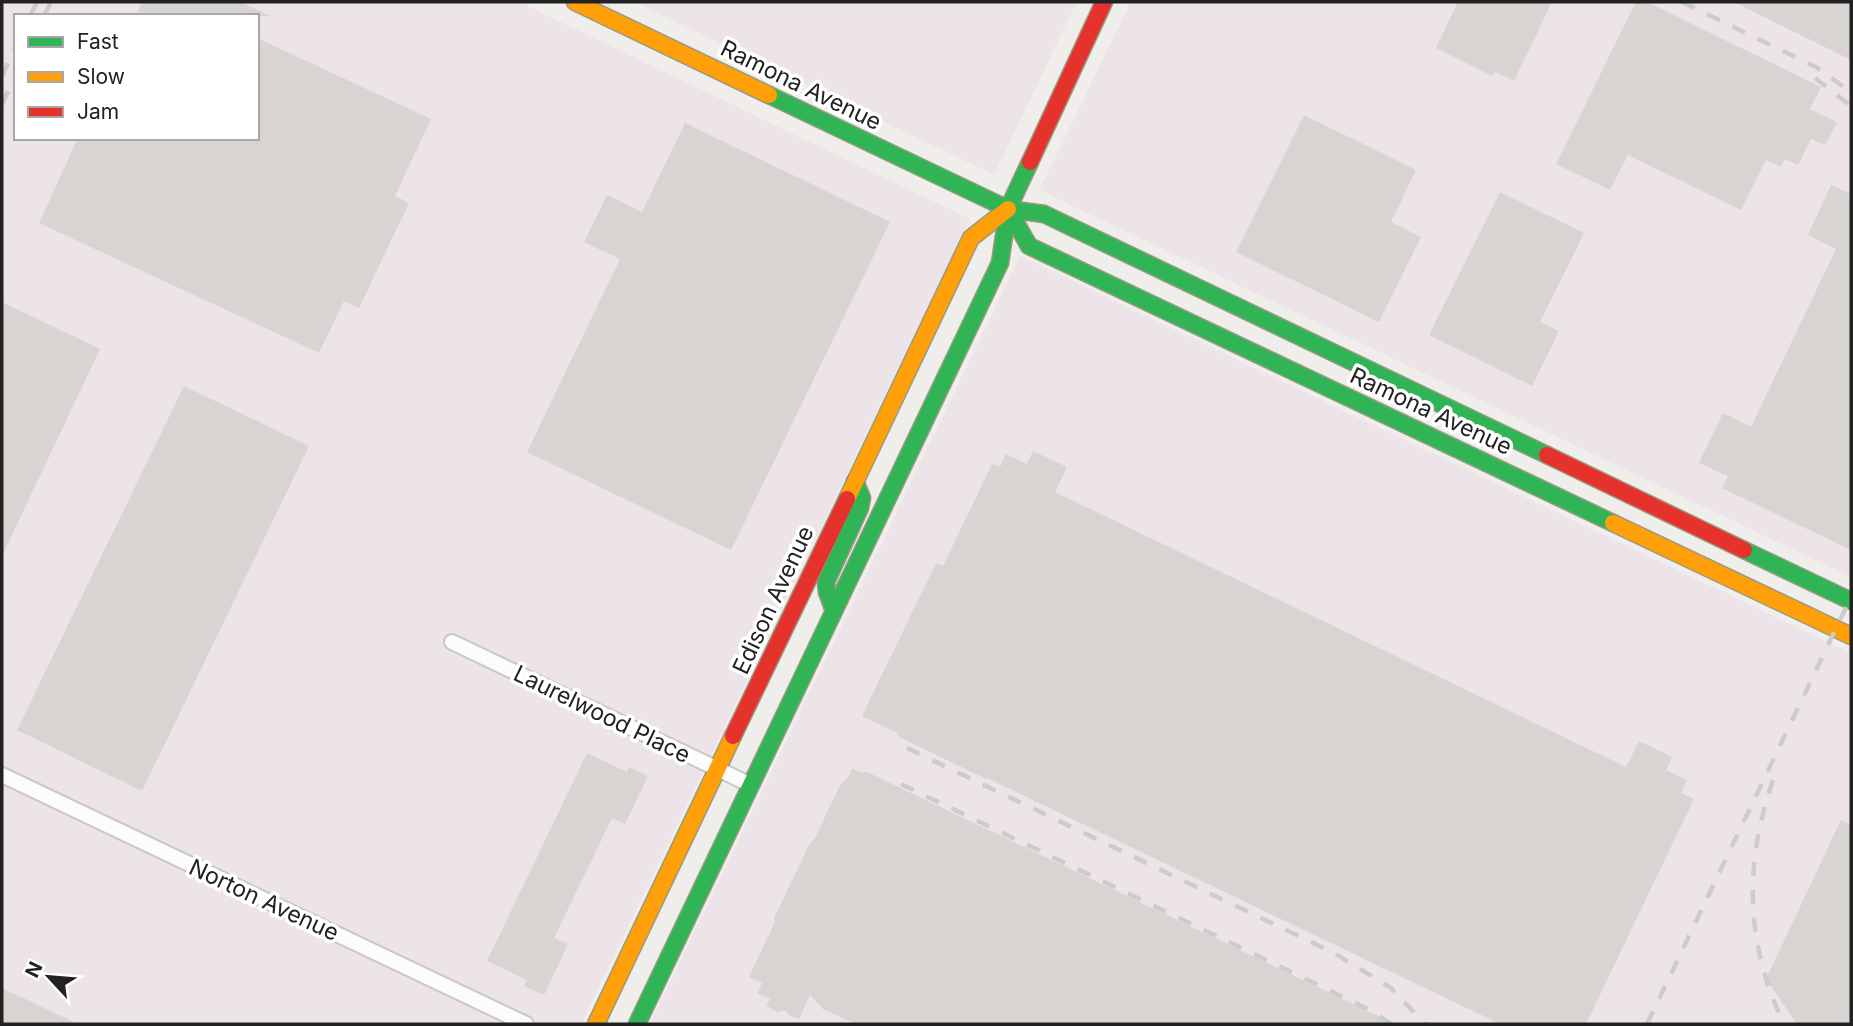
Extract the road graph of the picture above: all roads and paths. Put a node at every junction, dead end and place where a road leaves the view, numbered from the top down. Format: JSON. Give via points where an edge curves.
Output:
{"nodes":[{"id":1,"x":575,"y":2,"type":"edge"},
{"id":2,"x":1104,"y":2,"type":"edge"},
{"id":3,"x":1008,"y":209,"type":"junction"},
{"id":4,"x":855,"y":481,"type":"junction"},
{"id":5,"x":1851,"y":601,"type":"edge"},
{"id":6,"x":834,"y":611,"type":"junction"},
{"id":7,"x":1851,"y":636,"type":"edge"},
{"id":8,"x":452,"y":642,"type":"dead end"},
{"id":9,"x":717,"y":769,"type":"junction"},
{"id":10,"x":2,"y":775,"type":"edge"},
{"id":11,"x":751,"y":785,"type":"junction"},
{"id":12,"x":526,"y":1024,"type":"edge"},
{"id":13,"x":596,"y":1024,"type":"edge"},
{"id":14,"x":637,"y":1024,"type":"edge"}],
"edges":[{"from":1,"to":3,"type":"main road","name":"Ramona Avenue"},
{"from":2,"to":3,"type":"main road","name":"Edison Avenue"},
{"from":3,"to":4,"type":"main road","name":"Edison Avenue","via":[[971,238]]},
{"from":3,"to":5,"type":"main road","name":"Ramona Avenue","via":[[1044,214]]},
{"from":3,"to":6,"type":"main road","name":"Edison Avenue","via":[[1000,263]]},
{"from":3,"to":7,"type":"main road","name":"Ramona Avenue","via":[[1029,246]]},
{"from":4,"to":6,"type":"main road","via":[[862,498],[860,508],[826,582]]},
{"from":4,"to":9,"type":"main road","name":"Edison Avenue"},
{"from":6,"to":11,"type":"main road","name":"Edison Avenue"},
{"from":8,"to":9,"type":"street","name":"Laurelwood Place"},
{"from":9,"to":11,"type":"street","name":"Laurelwood Place"},
{"from":9,"to":13,"type":"main road","name":"Edison Avenue"},
{"from":10,"to":12,"type":"street","name":"Norton Avenue"},
{"from":11,"to":14,"type":"main road","name":"Edison Avenue"}]}
